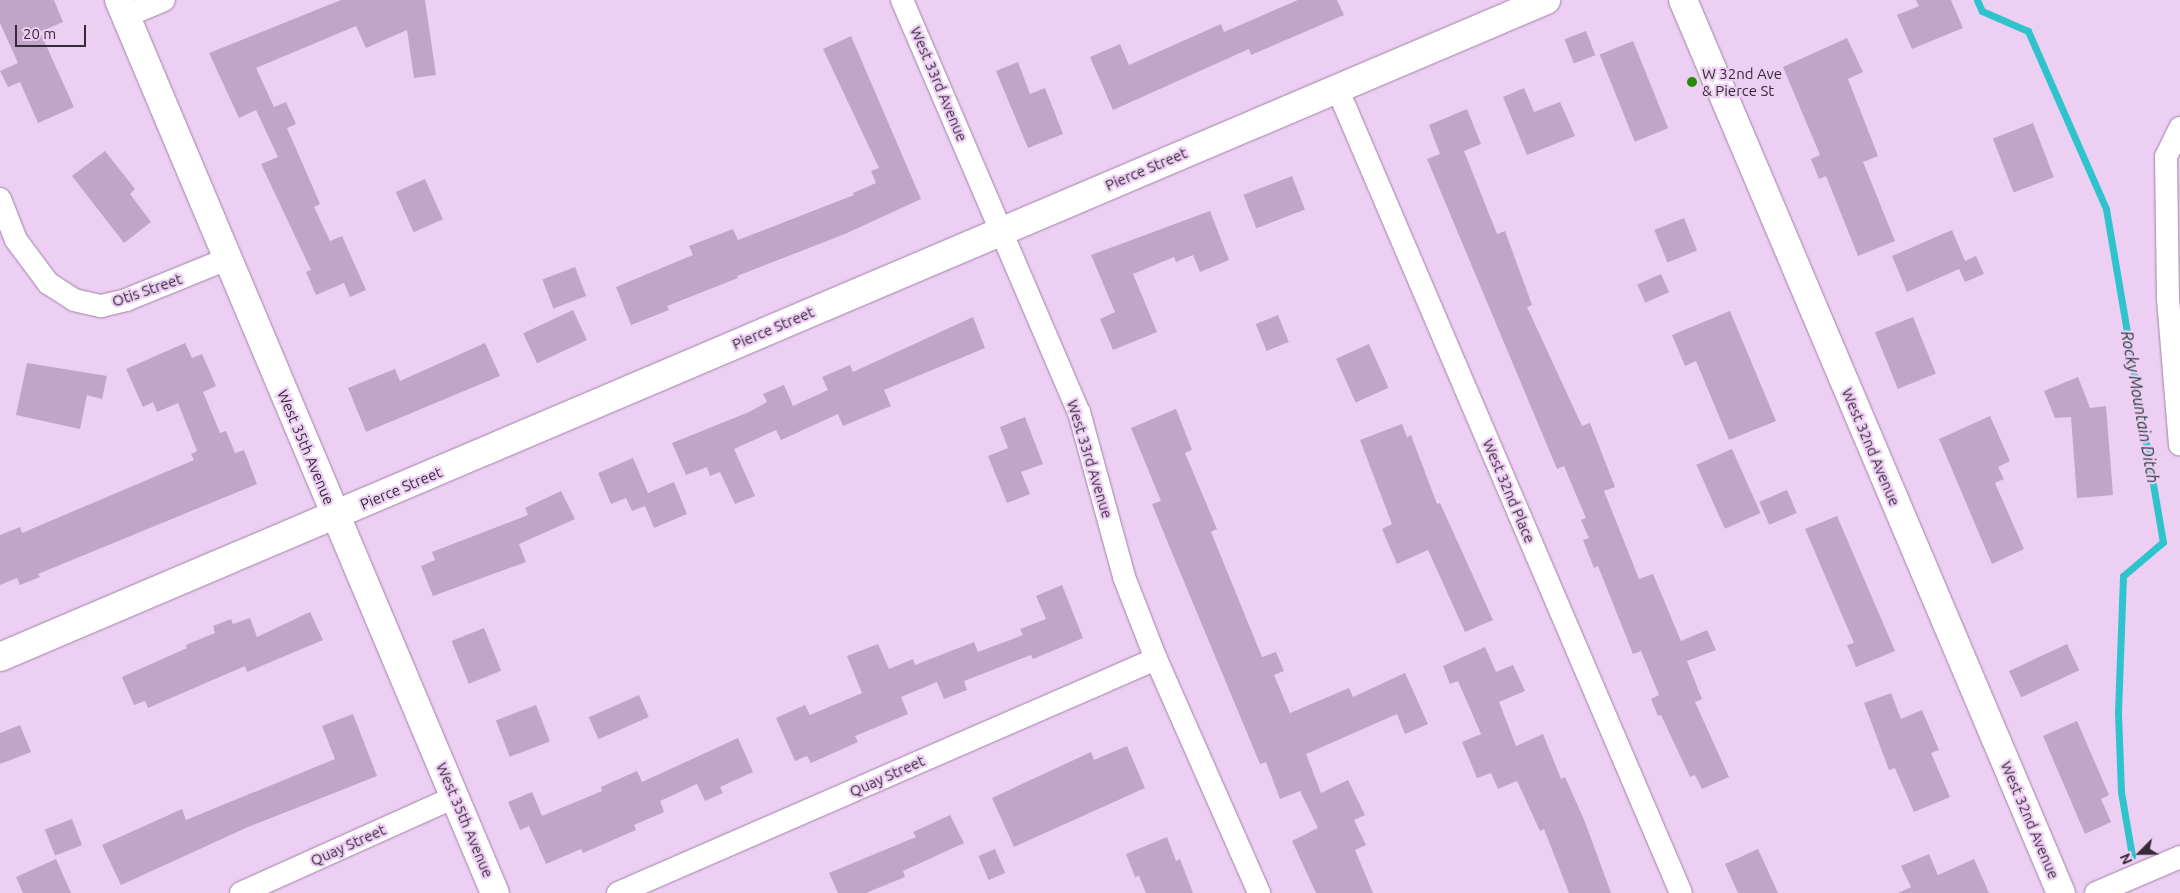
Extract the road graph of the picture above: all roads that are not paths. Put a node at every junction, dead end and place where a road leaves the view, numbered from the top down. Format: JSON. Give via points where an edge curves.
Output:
{"nodes":[{"id":1,"x":164,"y":0,"type":"edge"},
{"id":2,"x":902,"y":0,"type":"edge"},
{"id":3,"x":1546,"y":0,"type":"edge"},
{"id":4,"x":1684,"y":0,"type":"edge"},
{"id":5,"x":123,"y":8,"type":"edge"},
{"id":6,"x":1337,"y":88,"type":"junction"},
{"id":7,"x":2178,"y":129,"type":"edge"},
{"id":8,"x":0,"y":199,"type":"edge"},
{"id":9,"x":1002,"y":230,"type":"junction"},
{"id":10,"x":227,"y":259,"type":"junction"},
{"id":11,"x":2180,"y":445,"type":"edge"},
{"id":12,"x":335,"y":516,"type":"junction"},
{"id":13,"x":0,"y":657,"type":"edge"},
{"id":14,"x":1156,"y":659,"type":"junction"},
{"id":15,"x":455,"y":797,"type":"junction"},
{"id":16,"x":2180,"y":857,"type":"edge"},
{"id":17,"x":240,"y":893,"type":"edge"},
{"id":18,"x":495,"y":893,"type":"edge"},
{"id":19,"x":618,"y":893,"type":"edge"},
{"id":20,"x":1259,"y":893,"type":"edge"},
{"id":21,"x":1682,"y":893,"type":"edge"},
{"id":22,"x":2061,"y":893,"type":"edge"},
{"id":23,"x":2096,"y":893,"type":"edge"}],
"edges":[{"from":1,"to":5,"type":"street"},
{"from":2,"to":9,"type":"street","name":"West 33rd Avenue"},
{"from":3,"to":6,"type":"street","name":"Pierce Street"},
{"from":4,"to":22,"type":"street","name":"West 32nd Avenue"},
{"from":5,"to":10,"type":"street","name":"West 35th Avenue"},
{"from":6,"to":9,"type":"street","name":"Pierce Street"},
{"from":6,"to":21,"type":"street","name":"West 32nd Place"},
{"from":7,"to":11,"type":"street","via":[[2166,157],[2168,298]]},
{"from":8,"to":10,"type":"street","name":"Otis Street","via":[[16,240],[48,283],[74,300],[101,306],[126,300]]},
{"from":9,"to":12,"type":"street","name":"Pierce Street"},
{"from":9,"to":14,"type":"street","name":"West 33rd Avenue","via":[[1079,412],[1124,577]]},
{"from":10,"to":12,"type":"street","name":"West 35th Avenue"},
{"from":12,"to":13,"type":"street","name":"Pierce Street"},
{"from":12,"to":15,"type":"street","name":"West 35th Avenue"},
{"from":14,"to":19,"type":"street","name":"Quay Street"},
{"from":14,"to":20,"type":"street","name":"West 33rd Avenue"},
{"from":15,"to":17,"type":"street","name":"Quay Street"},
{"from":15,"to":18,"type":"street","name":"West 35th Avenue"},
{"from":16,"to":23,"type":"street"}]}
